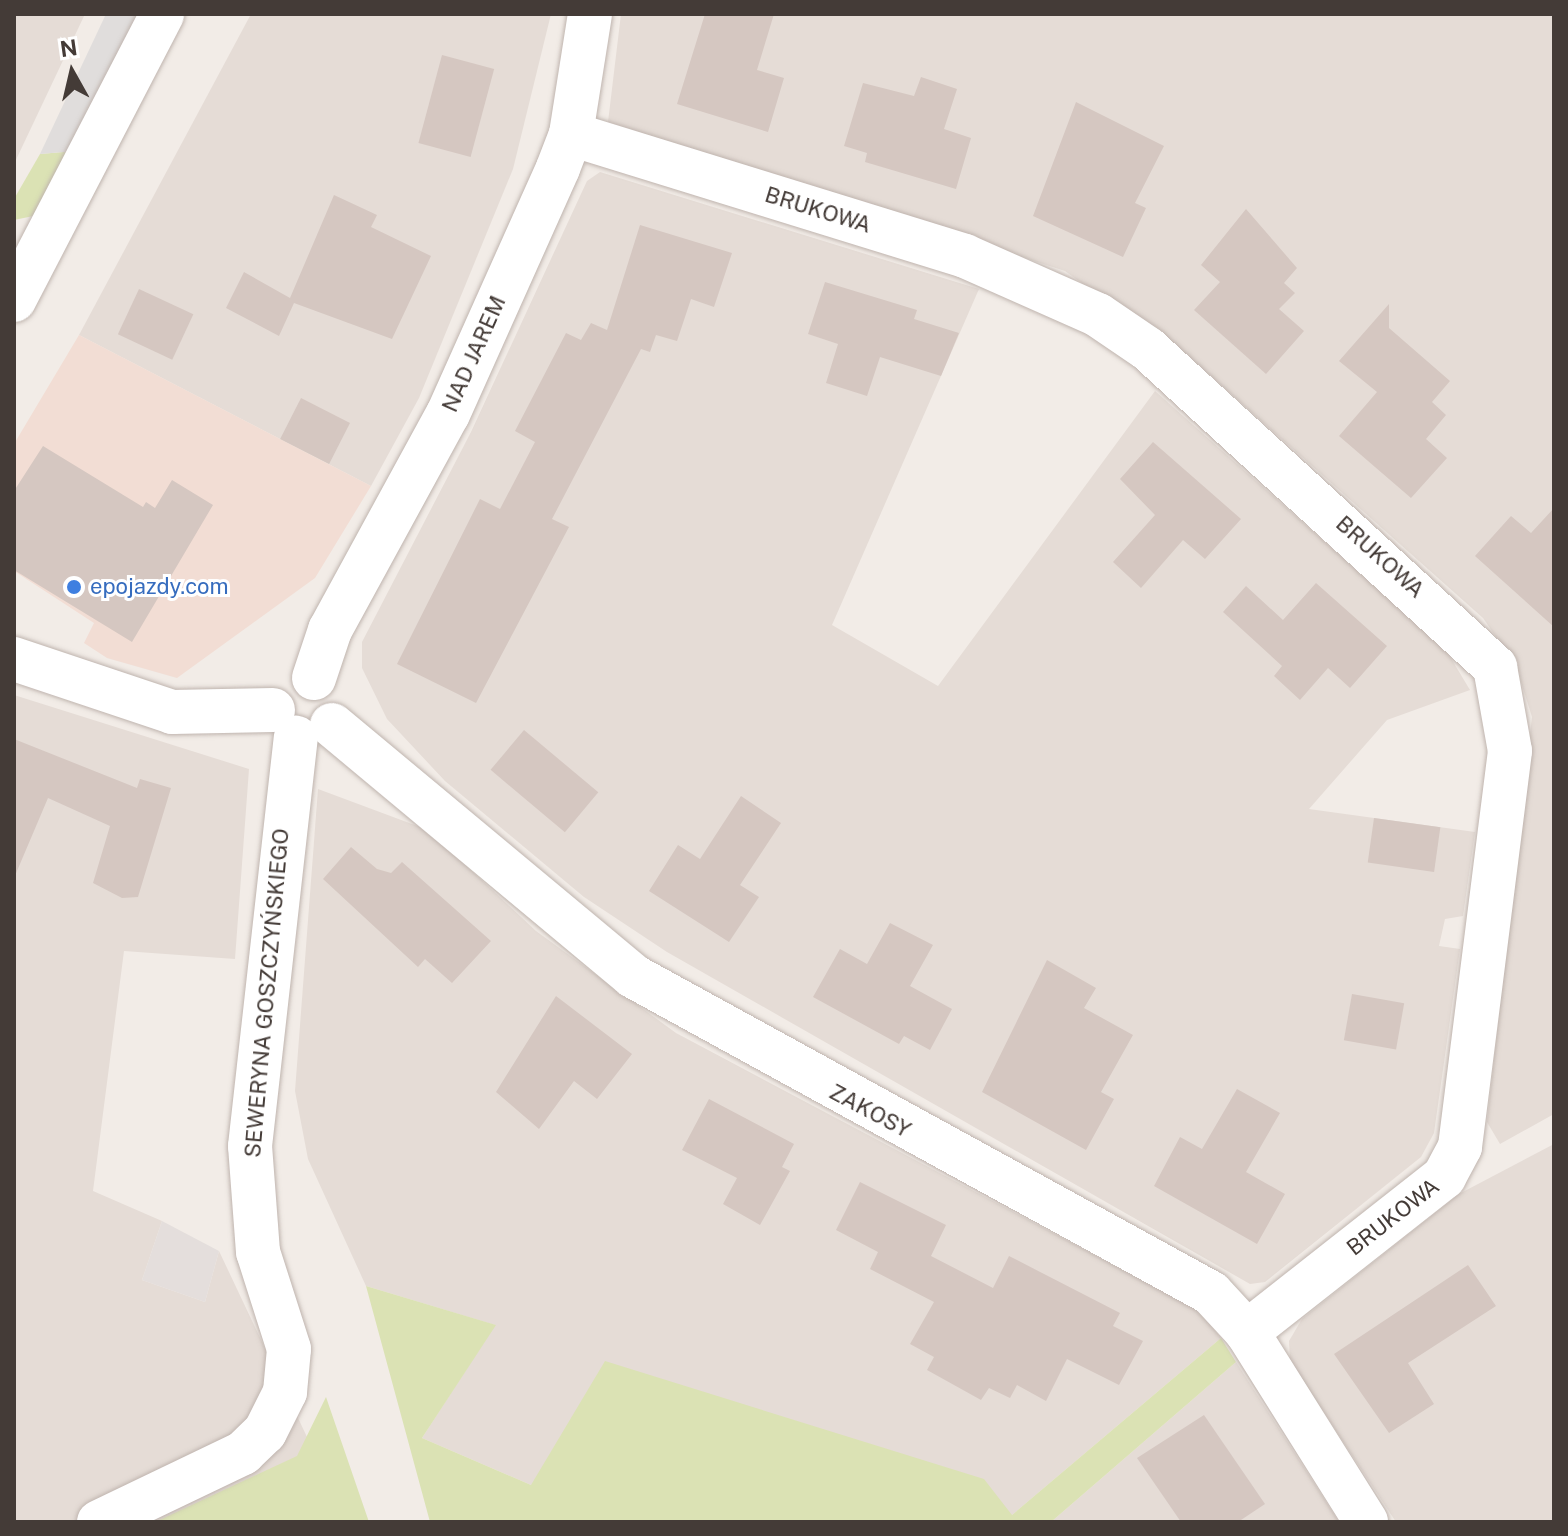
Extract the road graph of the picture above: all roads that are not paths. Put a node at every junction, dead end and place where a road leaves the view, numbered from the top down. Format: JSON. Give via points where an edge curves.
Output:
{"nodes":[{"id":1,"x":162,"y":14,"type":"edge"},
{"id":2,"x":590,"y":14,"type":"edge"},
{"id":3,"x":571,"y":134,"type":"junction"},
{"id":4,"x":14,"y":300,"type":"edge"},
{"id":5,"x":14,"y":659,"type":"edge"},
{"id":6,"x":300,"y":724,"type":"junction"},
{"id":7,"x":1247,"y":1332,"type":"junction"},
{"id":8,"x":99,"y":1522,"type":"edge"},
{"id":9,"x":1366,"y":1522,"type":"edge"}],
"edges":[{"from":1,"to":4,"type":"street"},
{"from":2,"to":3,"type":"street","name":"NAD JAREM"},
{"from":3,"to":6,"type":"street","name":"NAD JAREM","via":[[448,414],[330,630],[314,678],[283,685]]},
{"from":3,"to":7,"type":"street","name":"BRUKOWA","via":[[965,256],[1098,315],[1148,349],[1495,667],[1510,751],[1460,1147],[1444,1177]]},
{"from":5,"to":6,"type":"street","via":[[172,712]]},
{"from":6,"to":7,"type":"street","name":"ZAKOSY","via":[[633,976],[1211,1293]]},
{"from":6,"to":8,"type":"street","name":"SEWERYNA GOSZCZYŃSKIEGO","via":[[250,1146],[258,1252],[289,1349],[285,1392],[265,1432],[243,1453]]},
{"from":7,"to":9,"type":"street","name":"ZAKOSY"}]}
